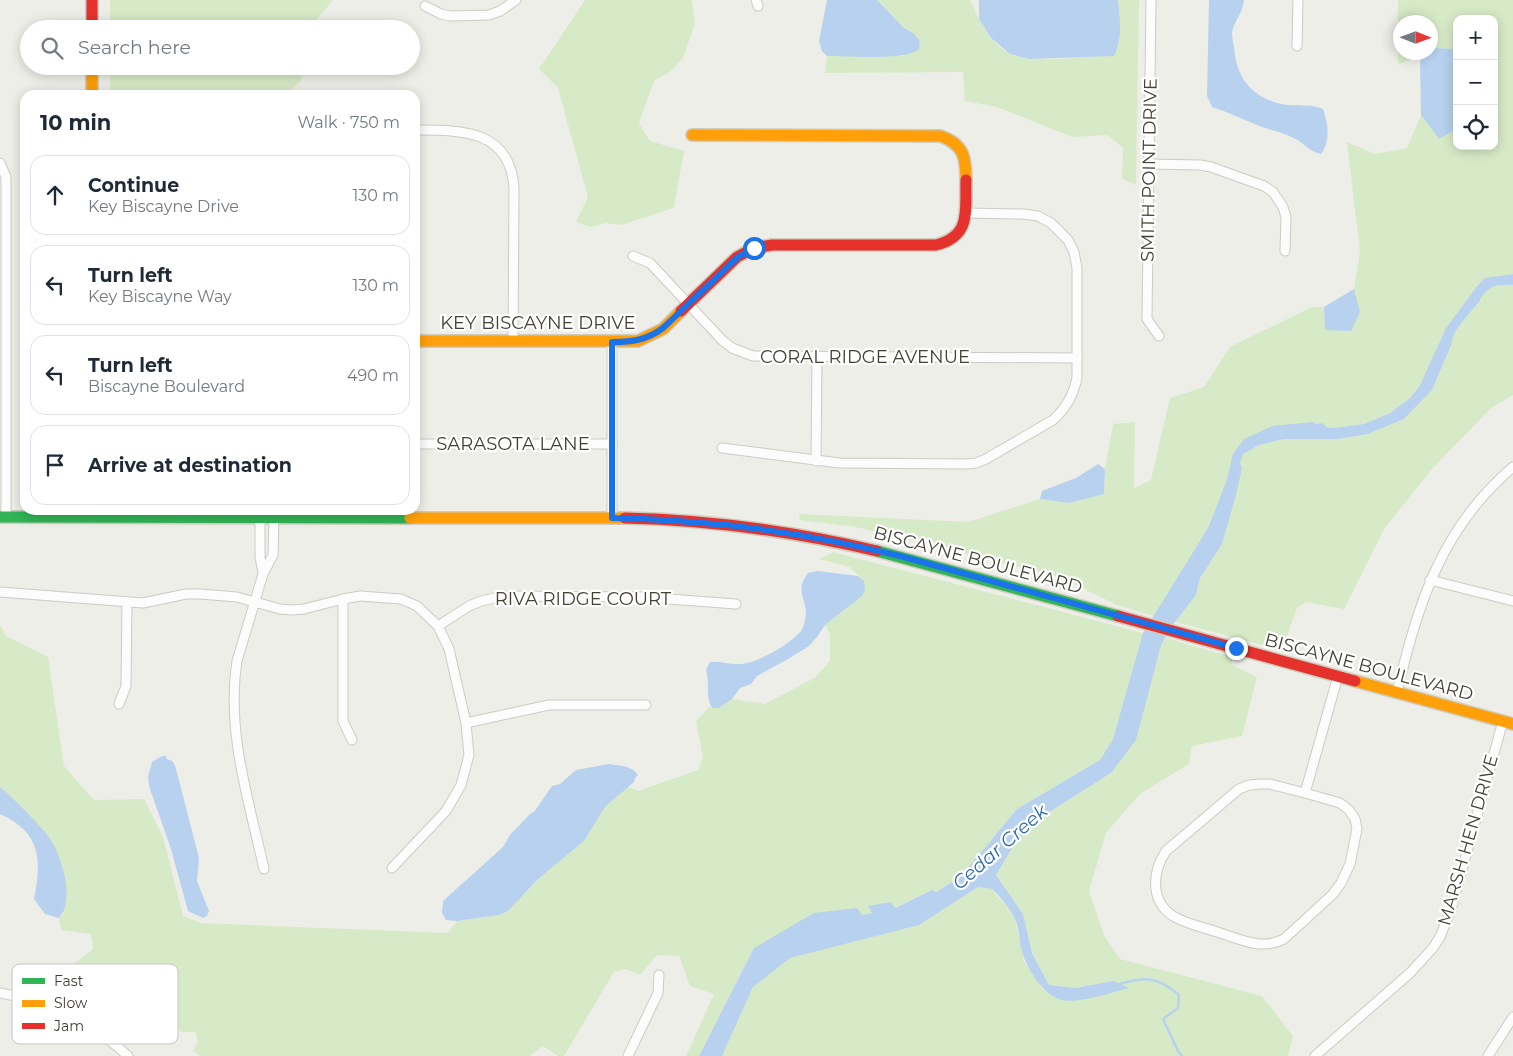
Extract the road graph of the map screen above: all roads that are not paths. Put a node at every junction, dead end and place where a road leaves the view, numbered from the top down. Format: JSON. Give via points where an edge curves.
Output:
{"nodes":[{"id":1,"x":92,"y":0,"type":"edge"},
{"id":2,"x":516,"y":0,"type":"edge"},
{"id":3,"x":1151,"y":0,"type":"edge"},
{"id":4,"x":1298,"y":0,"type":"edge"},
{"id":5,"x":425,"y":6,"type":"dead end"},
{"id":6,"x":92,"y":20,"type":"edge"},
{"id":7,"x":1297,"y":46,"type":"dead end"},
{"id":8,"x":92,"y":75,"type":"edge"},
{"id":9,"x":92,"y":90,"type":"edge"},
{"id":10,"x":420,"y":130,"type":"edge"},
{"id":11,"x":692,"y":135,"type":"dead end"},
{"id":12,"x":0,"y":163,"type":"edge"},
{"id":13,"x":1149,"y":164,"type":"junction"},
{"id":14,"x":966,"y":213,"type":"junction"},
{"id":15,"x":1285,"y":251,"type":"dead end"},
{"id":16,"x":633,"y":256,"type":"dead end"},
{"id":17,"x":689,"y":304,"type":"junction"},
{"id":18,"x":1159,"y":336,"type":"dead end"},
{"id":19,"x":420,"y":341,"type":"edge"},
{"id":20,"x":513,"y":341,"type":"junction"},
{"id":21,"x":612,"y":342,"type":"junction"},
{"id":22,"x":817,"y":358,"type":"junction"},
{"id":23,"x":1077,"y":358,"type":"junction"},
{"id":24,"x":3,"y":431,"type":"edge"},
{"id":25,"x":420,"y":444,"type":"edge"},
{"id":26,"x":612,"y":444,"type":"junction"},
{"id":27,"x":722,"y":448,"type":"dead end"},
{"id":28,"x":816,"y":461,"type":"junction"},
{"id":29,"x":1513,"y":467,"type":"edge"},
{"id":30,"x":62,"y":515,"type":"edge"},
{"id":31,"x":266,"y":515,"type":"edge"},
{"id":32,"x":3,"y":517,"type":"edge"},
{"id":33,"x":612,"y":518,"type":"junction"},
{"id":34,"x":263,"y":574,"type":"junction"},
{"id":35,"x":1430,"y":580,"type":"junction"},
{"id":36,"x":0,"y":592,"type":"edge"},
{"id":37,"x":343,"y":599,"type":"junction"},
{"id":38,"x":1513,"y":601,"type":"edge"},
{"id":39,"x":127,"y":602,"type":"junction"},
{"id":40,"x":256,"y":602,"type":"junction"},
{"id":41,"x":736,"y":604,"type":"dead end"},
{"id":42,"x":438,"y":626,"type":"junction"},
{"id":43,"x":1338,"y":676,"type":"junction"},
{"id":44,"x":1397,"y":692,"type":"junction"},
{"id":45,"x":119,"y":704,"type":"dead end"},
{"id":46,"x":646,"y":705,"type":"dead end"},
{"id":47,"x":466,"y":722,"type":"junction"},
{"id":48,"x":1508,"y":723,"type":"edge"},
{"id":49,"x":352,"y":740,"type":"dead end"},
{"id":50,"x":1305,"y":793,"type":"junction"},
{"id":51,"x":392,"y":868,"type":"dead end"},
{"id":52,"x":264,"y":869,"type":"dead end"},
{"id":53,"x":659,"y":975,"type":"dead end"},
{"id":54,"x":1513,"y":1017,"type":"edge"},
{"id":55,"x":112,"y":1044,"type":"edge"},
{"id":56,"x":128,"y":1056,"type":"edge"},
{"id":57,"x":628,"y":1056,"type":"edge"},
{"id":58,"x":1315,"y":1056,"type":"edge"},
{"id":59,"x":1488,"y":1056,"type":"edge"}],
"edges":[{"from":1,"to":6,"type":"street"},
{"from":2,"to":5,"type":"street","via":[[489,15],[450,16]]},
{"from":3,"to":13,"type":"street","name":"SMITH POINT DRIVE"},
{"from":4,"to":7,"type":"street"},
{"from":8,"to":9,"type":"street"},
{"from":10,"to":20,"type":"street","via":[[457,130],[480,136],[500,150],[511,169],[514,188]]},
{"from":11,"to":14,"type":"street","via":[[948,138],[964,155]]},
{"from":12,"to":24,"type":"street","via":[[6,178]]},
{"from":13,"to":15,"type":"street","via":[[1211,167],[1264,186],[1273,192],[1283,207],[1286,217]]},
{"from":13,"to":18,"type":"street","name":"SMITH POINT DRIVE","via":[[1147,319]]},
{"from":14,"to":17,"type":"street","name":"KEY BISCAYNE DRIVE","via":[[965,222],[955,238],[936,245],[762,246],[738,257]]},
{"from":14,"to":23,"type":"street","via":[[1038,216],[1051,223],[1068,240],[1077,268]]},
{"from":16,"to":17,"type":"street","name":"CORAL RIDGE AVENUE","via":[[650,263]]},
{"from":17,"to":21,"type":"street","name":"KEY BISCAYNE DRIVE","via":[[647,339]]},
{"from":17,"to":22,"type":"street","name":"CORAL RIDGE AVENUE","via":[[722,340],[743,354]]},
{"from":19,"to":20,"type":"street","name":"KEY BISCAYNE DRIVE"},
{"from":20,"to":21,"type":"street","name":"KEY BISCAYNE DRIVE"},
{"from":21,"to":26,"type":"street"},
{"from":22,"to":23,"type":"street","name":"CORAL RIDGE AVENUE"},
{"from":22,"to":28,"type":"street"},
{"from":23,"to":28,"type":"street","via":[[1074,390],[1068,403],[1053,420],[976,463]]},
{"from":24,"to":32,"type":"street"},
{"from":25,"to":26,"type":"street","name":"SARASOTA LANE"},
{"from":26,"to":33,"type":"street"},
{"from":27,"to":28,"type":"street"},
{"from":29,"to":35,"type":"street","via":[[1468,514]]},
{"from":30,"to":32,"type":"street","name":"BISCAYNE BOULEVARD"},
{"from":31,"to":33,"type":"street","name":"BISCAYNE BOULEVARD"},
{"from":31,"to":34,"type":"street","via":[[260,557]]},
{"from":31,"to":34,"type":"street","via":[[273,555]]},
{"from":33,"to":43,"type":"street","name":"BISCAYNE BOULEVARD","via":[[709,522],[809,536],[900,556]]},
{"from":34,"to":40,"type":"street"},
{"from":35,"to":38,"type":"street"},
{"from":35,"to":44,"type":"street"},
{"from":36,"to":39,"type":"street"},
{"from":37,"to":40,"type":"street","via":[[292,610]]},
{"from":37,"to":42,"type":"street","via":[[360,596],[401,599],[417,606]]},
{"from":37,"to":49,"type":"street","via":[[343,721]]},
{"from":39,"to":40,"type":"street","via":[[154,602],[173,596],[200,594]]},
{"from":39,"to":45,"type":"street","via":[[126,686]]},
{"from":40,"to":52,"type":"street","via":[[235,673],[235,732]]},
{"from":41,"to":42,"type":"street","name":"RIVA RIDGE COURT","via":[[641,597],[504,596],[469,606]]},
{"from":42,"to":47,"type":"street","via":[[449,649]]},
{"from":43,"to":44,"type":"street","name":"BISCAYNE BOULEVARD"},
{"from":43,"to":50,"type":"street"},
{"from":44,"to":48,"type":"street","name":"BISCAYNE BOULEVARD"},
{"from":46,"to":47,"type":"street","via":[[549,706]]},
{"from":47,"to":51,"type":"street","via":[[469,755],[462,785],[446,811]]},
{"from":48,"to":58,"type":"street","name":"MARSH HEN DRIVE","via":[[1440,937],[1410,973]]},
{"from":50,"to":50,"type":"street","via":[[1340,803],[1349,810],[1355,819],[1356,838],[1350,864],[1341,883],[1284,939],[1274,944],[1255,944],[1184,921],[1166,910],[1154,882],[1160,860],[1166,851],[1239,789],[1260,784]]},
{"from":53,"to":57,"type":"street","via":[[658,993]]},
{"from":54,"to":59,"type":"street"},
{"from":55,"to":56,"type":"street"}]}
